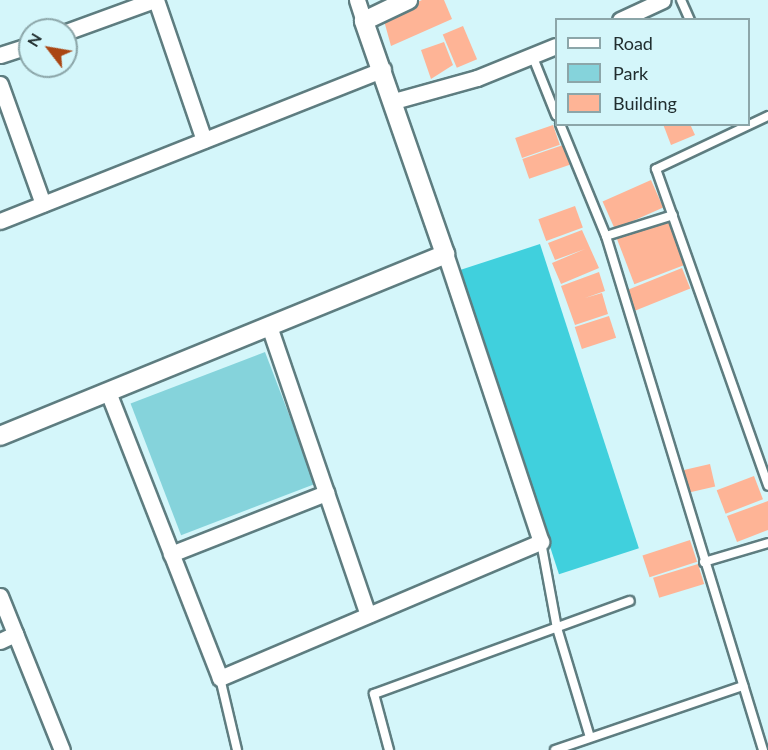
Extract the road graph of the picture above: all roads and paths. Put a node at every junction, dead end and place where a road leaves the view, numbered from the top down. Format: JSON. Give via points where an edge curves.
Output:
{"nodes":[{"id":1,"x":155,"y":0,"type":"edge"},
{"id":2,"x":357,"y":0,"type":"edge"},
{"id":3,"x":408,"y":0,"type":"edge"},
{"id":4,"x":663,"y":0,"type":"edge"},
{"id":5,"x":681,"y":0,"type":"edge"},
{"id":6,"x":624,"y":18,"type":"edge"},
{"id":7,"x":689,"y":18,"type":"edge"},
{"id":8,"x":364,"y":21,"type":"junction"},
{"id":9,"x":78,"y":28,"type":"edge"},
{"id":10,"x":555,"y":46,"type":"edge"},
{"id":11,"x":18,"y":49,"type":"edge"},
{"id":12,"x":0,"y":55,"type":"edge"},
{"id":13,"x":532,"y":55,"type":"junction"},
{"id":14,"x":383,"y":69,"type":"junction"},
{"id":15,"x":0,"y":84,"type":"edge"},
{"id":16,"x":394,"y":101,"type":"junction"},
{"id":17,"x":555,"y":112,"type":"edge"},
{"id":18,"x":768,"y":116,"type":"edge"},
{"id":19,"x":750,"y":123,"type":"edge"},
{"id":20,"x":561,"y":126,"type":"edge"},
{"id":21,"x":737,"y":128,"type":"edge"},
{"id":22,"x":204,"y":140,"type":"junction"},
{"id":23,"x":43,"y":204,"type":"junction"},
{"id":24,"x":673,"y":215,"type":"junction"},
{"id":25,"x":0,"y":221,"type":"edge"},
{"id":26,"x":606,"y":236,"type":"junction"},
{"id":27,"x":445,"y":254,"type":"junction"},
{"id":28,"x":270,"y":326,"type":"junction"},
{"id":29,"x":108,"y":392,"type":"junction"},
{"id":30,"x":0,"y":436,"type":"edge"},
{"id":31,"x":768,"y":486,"type":"edge"},
{"id":32,"x":326,"y":493,"type":"junction"},
{"id":33,"x":541,"y":542,"type":"junction"},
{"id":34,"x":768,"y":543,"type":"edge"},
{"id":35,"x":171,"y":554,"type":"junction"},
{"id":36,"x":704,"y":562,"type":"junction"},
{"id":37,"x":0,"y":596,"type":"edge"},
{"id":38,"x":630,"y":601,"type":"dead end"},
{"id":39,"x":368,"y":615,"type":"junction"},
{"id":40,"x":557,"y":628,"type":"junction"},
{"id":41,"x":15,"y":634,"type":"junction"},
{"id":42,"x":0,"y":641,"type":"edge"},
{"id":43,"x":220,"y":678,"type":"junction"},
{"id":44,"x":743,"y":686,"type":"junction"},
{"id":45,"x":590,"y":737,"type":"junction"},
{"id":46,"x":62,"y":750,"type":"edge"},
{"id":47,"x":237,"y":750,"type":"edge"},
{"id":48,"x":389,"y":750,"type":"edge"},
{"id":49,"x":555,"y":750,"type":"edge"},
{"id":50,"x":763,"y":750,"type":"edge"}],
"edges":[{"from":1,"to":9,"type":"street"},
{"from":1,"to":22,"type":"street"},
{"from":2,"to":8,"type":"street"},
{"from":3,"to":8,"type":"street"},
{"from":4,"to":6,"type":"street"},
{"from":5,"to":7,"type":"lane"},
{"from":8,"to":14,"type":"street"},
{"from":10,"to":13,"type":"street"},
{"from":11,"to":12,"type":"street"},
{"from":13,"to":16,"type":"street","via":[[477,78]]},
{"from":13,"to":17,"type":"lane"},
{"from":14,"to":16,"type":"street"},
{"from":14,"to":22,"type":"street"},
{"from":15,"to":23,"type":"street"},
{"from":16,"to":27,"type":"street"},
{"from":18,"to":19,"type":"lane"},
{"from":20,"to":26,"type":"lane"},
{"from":21,"to":24,"type":"lane","via":[[656,169]]},
{"from":22,"to":23,"type":"street"},
{"from":23,"to":25,"type":"street"},
{"from":24,"to":26,"type":"lane"},
{"from":24,"to":31,"type":"lane"},
{"from":26,"to":36,"type":"lane"},
{"from":27,"to":28,"type":"street"},
{"from":27,"to":33,"type":"street"},
{"from":28,"to":29,"type":"street"},
{"from":28,"to":32,"type":"street"},
{"from":29,"to":30,"type":"street"},
{"from":29,"to":35,"type":"street"},
{"from":32,"to":35,"type":"street"},
{"from":32,"to":39,"type":"street"},
{"from":33,"to":39,"type":"street"},
{"from":33,"to":40,"type":"lane"},
{"from":34,"to":36,"type":"lane"},
{"from":35,"to":43,"type":"street"},
{"from":36,"to":44,"type":"lane"},
{"from":37,"to":41,"type":"street"},
{"from":38,"to":40,"type":"lane"},
{"from":39,"to":43,"type":"street"},
{"from":40,"to":45,"type":"lane"},
{"from":40,"to":48,"type":"lane","via":[[374,694]]},
{"from":41,"to":42,"type":"street"},
{"from":41,"to":46,"type":"street"},
{"from":43,"to":47,"type":"lane"},
{"from":44,"to":45,"type":"lane"},
{"from":44,"to":50,"type":"lane"},
{"from":45,"to":49,"type":"lane"}]}
